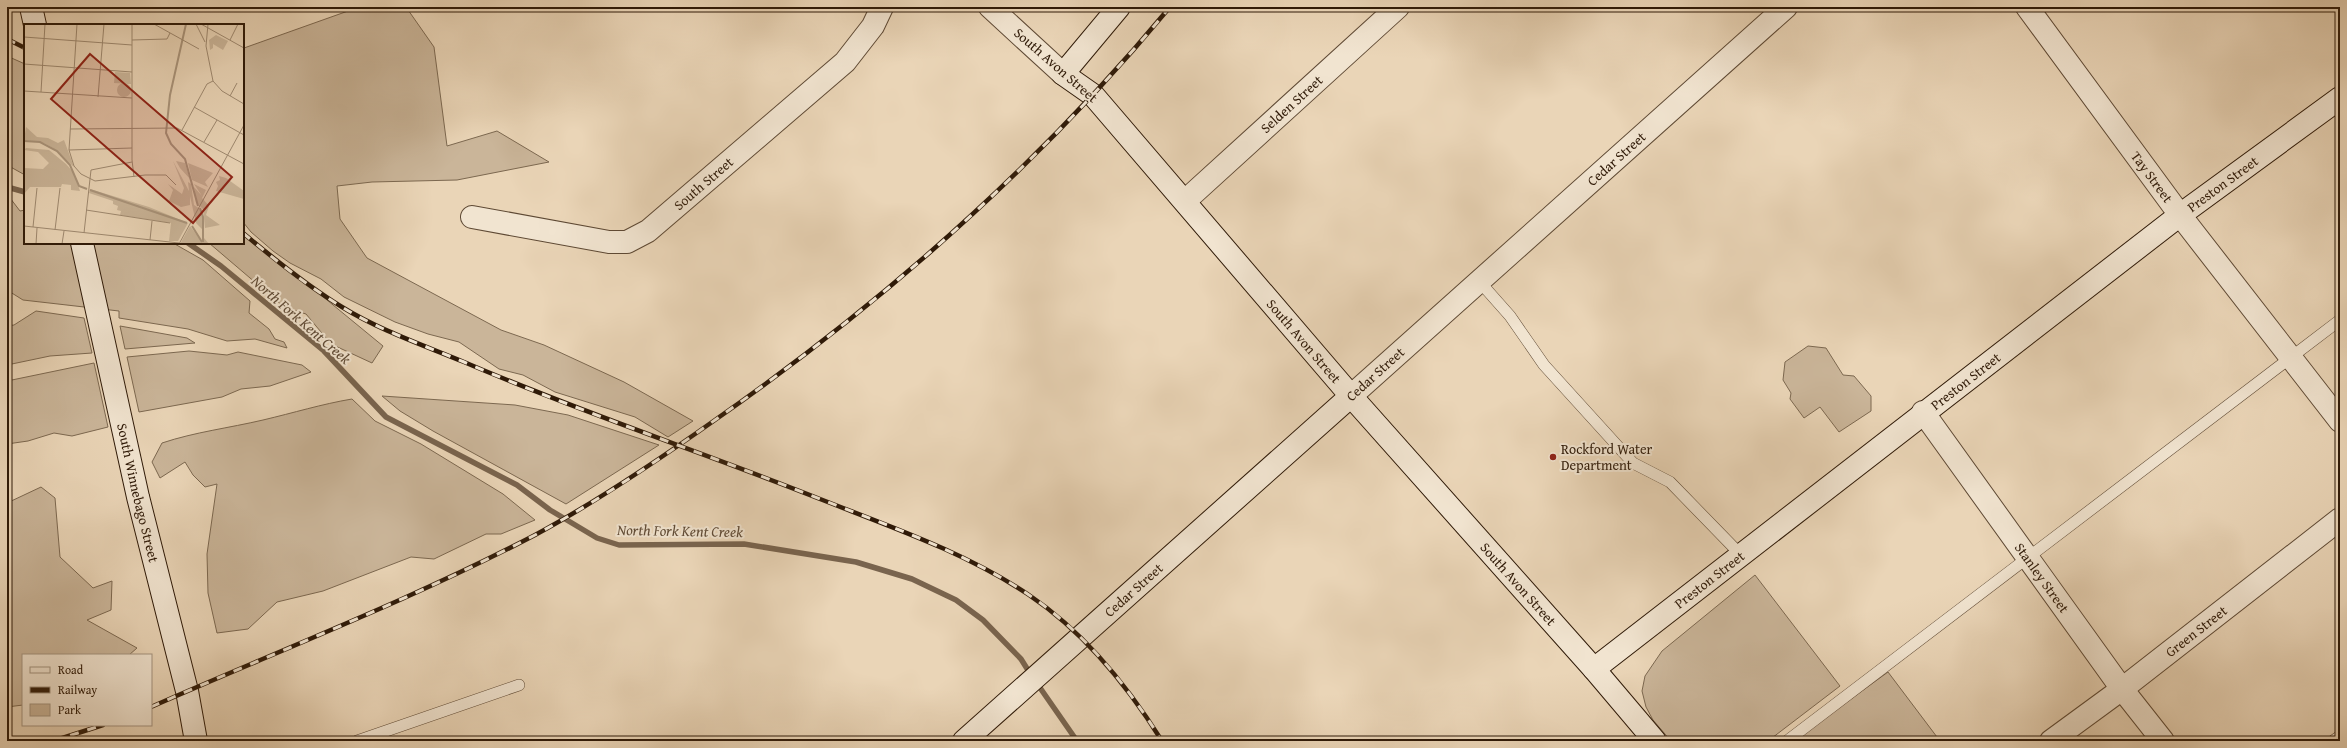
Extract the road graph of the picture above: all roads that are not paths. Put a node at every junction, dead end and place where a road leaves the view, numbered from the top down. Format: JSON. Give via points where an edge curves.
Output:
{"nodes":[{"id":1,"x":31,"y":7,"type":"edge"},
{"id":2,"x":882,"y":7,"type":"edge"},
{"id":3,"x":990,"y":7,"type":"edge"},
{"id":4,"x":1119,"y":7,"type":"edge"},
{"id":5,"x":1398,"y":7,"type":"edge"},
{"id":6,"x":1786,"y":7,"type":"edge"},
{"id":7,"x":2027,"y":7,"type":"edge"},
{"id":8,"x":35,"y":24,"type":"edge"},
{"id":9,"x":1063,"y":74,"type":"junction"},
{"id":10,"x":2340,"y":98,"type":"edge"},
{"id":11,"x":1185,"y":201,"type":"junction"},
{"id":12,"x":2180,"y":215,"type":"junction"},
{"id":13,"x":472,"y":217,"type":"dead end"},
{"id":14,"x":82,"y":244,"type":"edge"},
{"id":15,"x":1479,"y":281,"type":"junction"},
{"id":16,"x":2340,"y":320,"type":"edge"},
{"id":17,"x":2291,"y":358,"type":"junction"},
{"id":18,"x":1351,"y":396,"type":"junction"},
{"id":19,"x":1923,"y":412,"type":"junction"},
{"id":20,"x":2340,"y":421,"type":"edge"},
{"id":21,"x":2340,"y":519,"type":"edge"},
{"id":22,"x":1741,"y":555,"type":"junction"},
{"id":23,"x":2029,"y":559,"type":"junction"},
{"id":24,"x":1594,"y":669,"type":"junction"},
{"id":25,"x":519,"y":685,"type":"dead end"},
{"id":26,"x":2122,"y":689,"type":"junction"},
{"id":27,"x":2340,"y":736,"type":"edge"},
{"id":28,"x":196,"y":741,"type":"edge"},
{"id":29,"x":356,"y":741,"type":"edge"},
{"id":30,"x":964,"y":741,"type":"edge"},
{"id":31,"x":1655,"y":741,"type":"edge"},
{"id":32,"x":1787,"y":741,"type":"edge"},
{"id":33,"x":2051,"y":741,"type":"edge"},
{"id":34,"x":2163,"y":741,"type":"edge"},
{"id":35,"x":2333,"y":741,"type":"edge"}],
"edges":[{"from":1,"to":8,"type":"street"},
{"from":2,"to":13,"type":"street","name":"South Street","via":[[873,26],[845,62],[648,231],[627,242],[609,242]]},
{"from":3,"to":9,"type":"street","name":"South Avon Street"},
{"from":4,"to":9,"type":"street"},
{"from":5,"to":11,"type":"street","name":"Selden Street"},
{"from":6,"to":15,"type":"street","name":"Cedar Street"},
{"from":7,"to":12,"type":"street","name":"Tay Street"},
{"from":9,"to":11,"type":"street","name":"South Avon Street","via":[[1093,95]]},
{"from":10,"to":12,"type":"street","name":"Preston Street"},
{"from":11,"to":18,"type":"street","name":"South Avon Street"},
{"from":12,"to":17,"type":"street","name":"Tay Street"},
{"from":12,"to":19,"type":"street","name":"Preston Street"},
{"from":14,"to":28,"type":"street","name":"South Winnebago Street","via":[[138,497],[187,691]]},
{"from":15,"to":18,"type":"street","name":"Cedar Street"},
{"from":15,"to":22,"type":"lane","via":[[1510,316],[1544,365],[1633,463],[1670,482]]},
{"from":16,"to":17,"type":"lane"},
{"from":17,"to":20,"type":"street","name":"Tay Street"},
{"from":17,"to":23,"type":"lane"},
{"from":18,"to":24,"type":"street","name":"South Avon Street"},
{"from":18,"to":30,"type":"street","name":"Cedar Street"},
{"from":19,"to":22,"type":"street","name":"Preston Street"},
{"from":19,"to":23,"type":"street","name":"Stanley Street"},
{"from":21,"to":26,"type":"street","name":"Green Street"},
{"from":22,"to":24,"type":"street","name":"Preston Street"},
{"from":23,"to":26,"type":"street","name":"Stanley Street"},
{"from":23,"to":32,"type":"lane"},
{"from":24,"to":31,"type":"street","name":"South Avon Street"},
{"from":25,"to":29,"type":"lane"},
{"from":26,"to":33,"type":"street","name":"Green Street"},
{"from":26,"to":34,"type":"street","name":"Stanley Street"},
{"from":27,"to":35,"type":"lane"}]}
